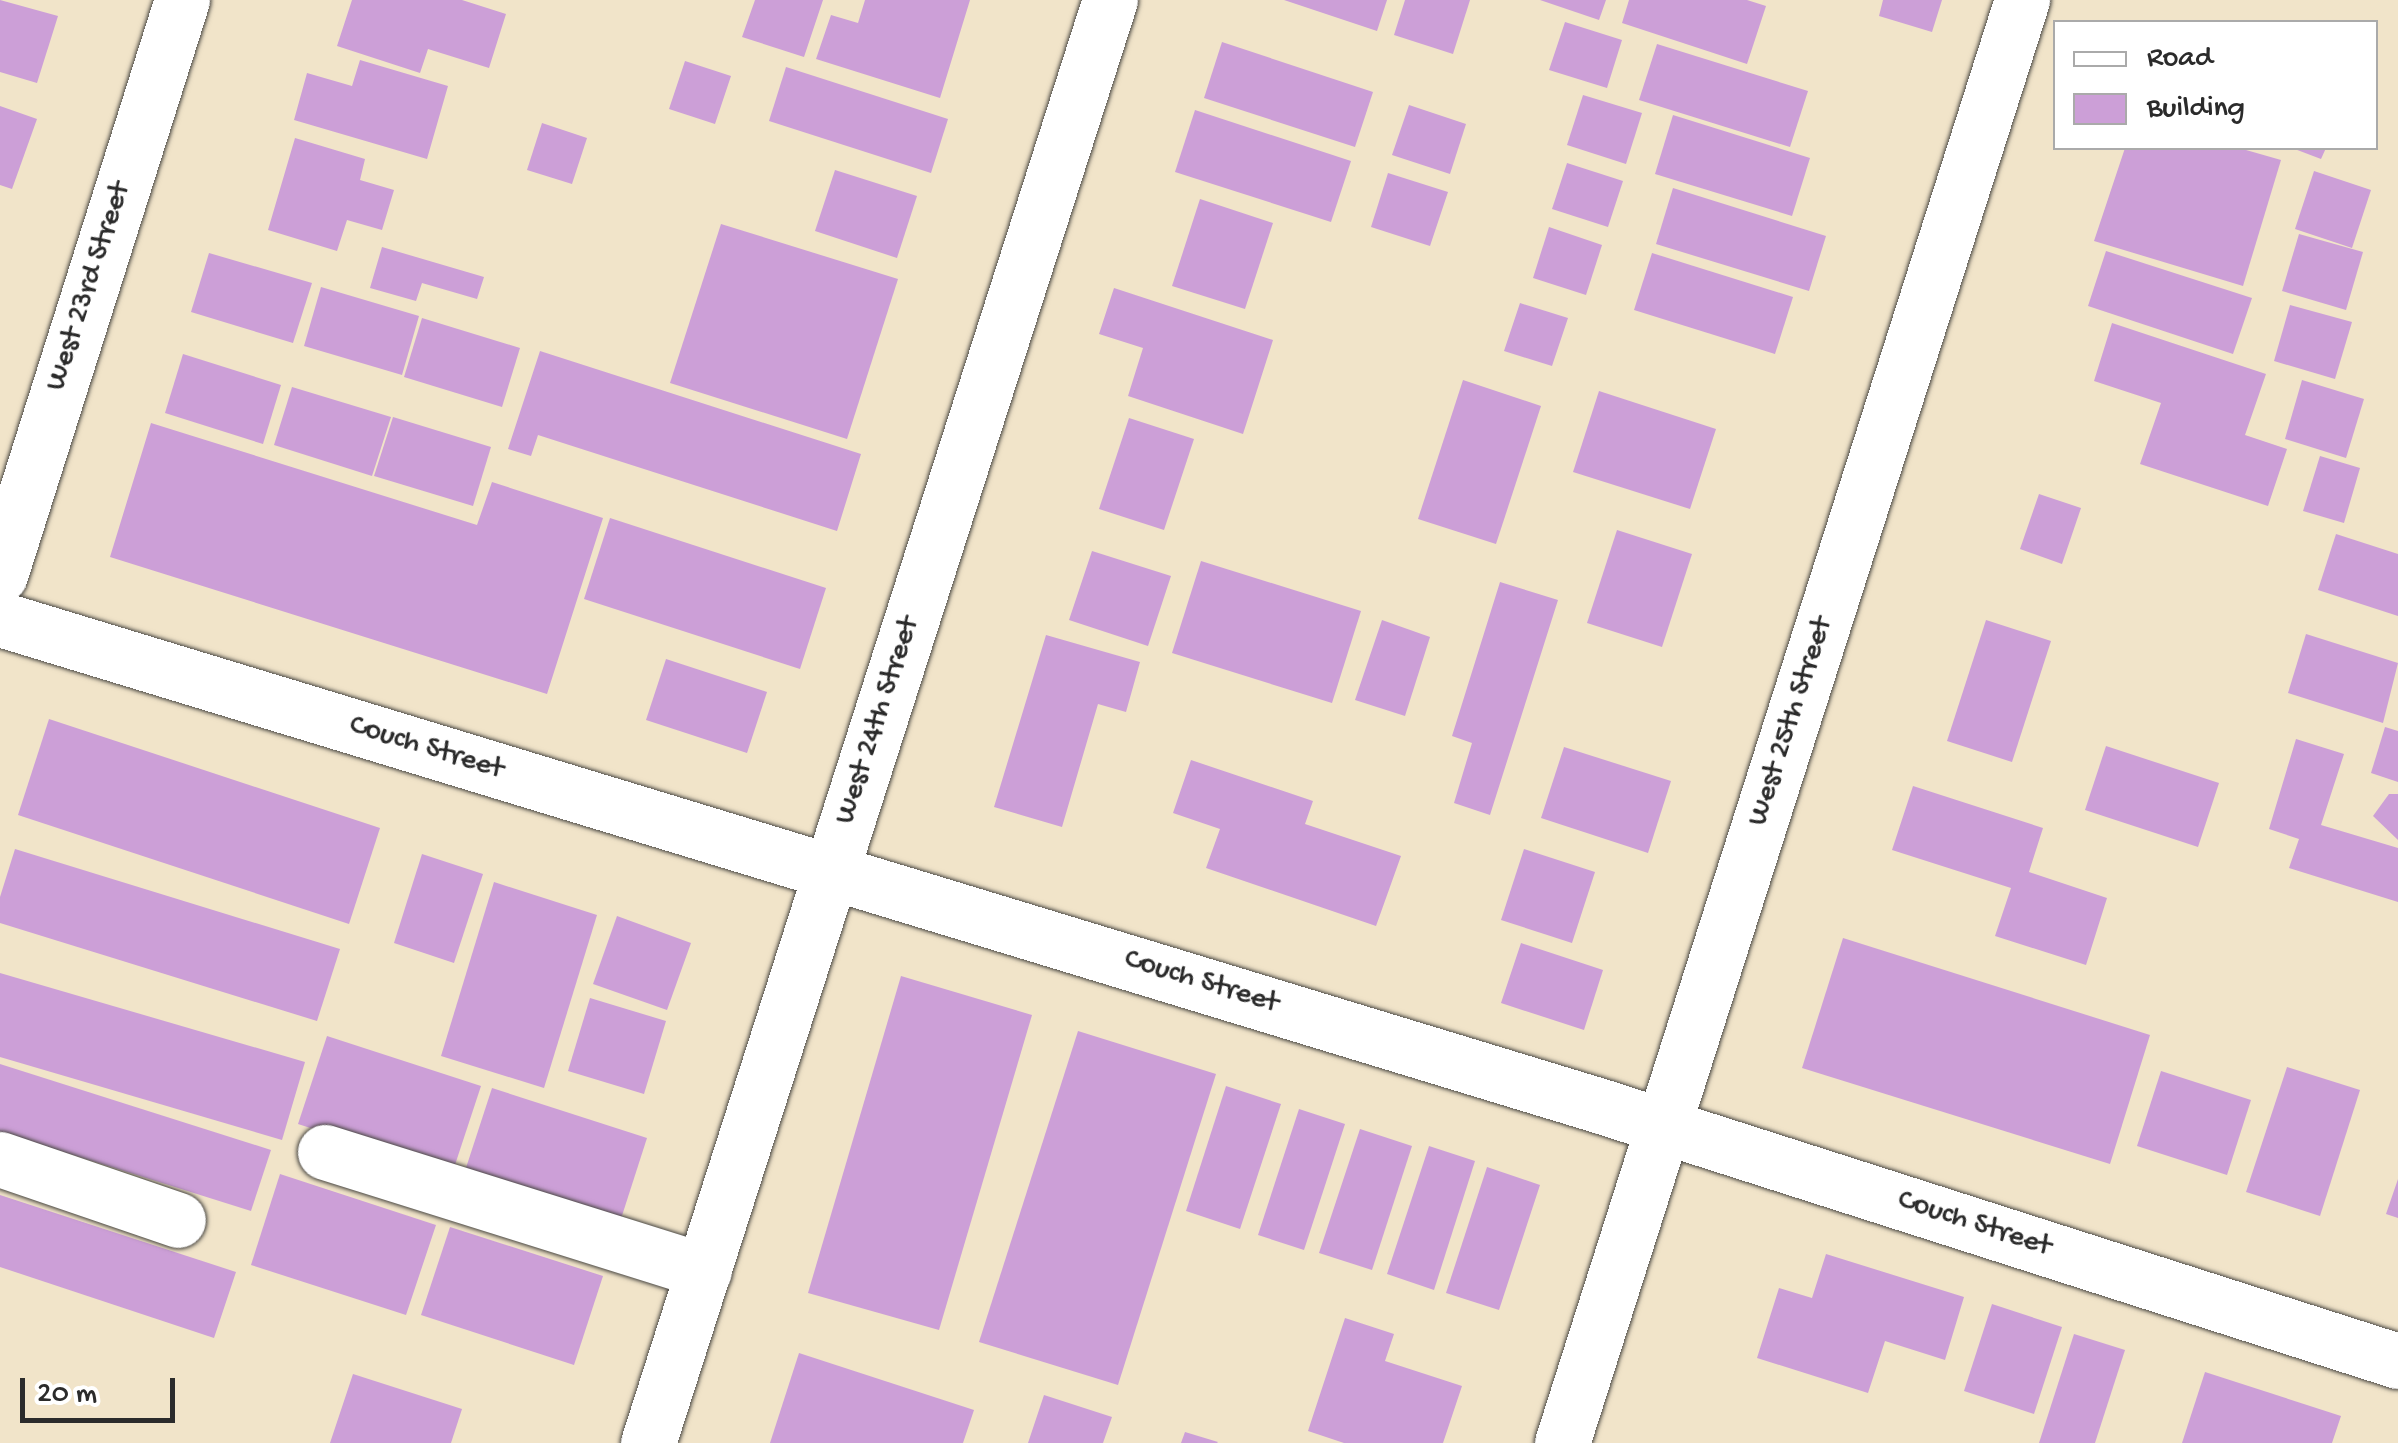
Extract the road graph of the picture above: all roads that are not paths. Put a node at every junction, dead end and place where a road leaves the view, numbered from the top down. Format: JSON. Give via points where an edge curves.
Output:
{"nodes":[{"id":1,"x":182,"y":0,"type":"edge"},
{"id":2,"x":1110,"y":0,"type":"edge"},
{"id":3,"x":2022,"y":0,"type":"edge"},
{"id":4,"x":0,"y":574,"type":"edge"},
{"id":5,"x":0,"y":619,"type":"edge"},
{"id":6,"x":830,"y":872,"type":"junction"},
{"id":7,"x":1663,"y":1126,"type":"junction"},
{"id":8,"x":325,"y":1152,"type":"dead end"},
{"id":9,"x":0,"y":1159,"type":"edge"},
{"id":10,"x":178,"y":1220,"type":"dead end"},
{"id":11,"x":704,"y":1272,"type":"junction"},
{"id":12,"x":2398,"y":1361,"type":"edge"},
{"id":13,"x":1571,"y":1440,"type":"edge"},
{"id":14,"x":648,"y":1443,"type":"edge"}],
"edges":[{"from":1,"to":4,"type":"street","name":"West 23rd Street"},
{"from":2,"to":6,"type":"street","name":"West 24th Street"},
{"from":3,"to":7,"type":"street","name":"West 25th Street"},
{"from":5,"to":6,"type":"street","name":"Couch Street"},
{"from":6,"to":7,"type":"street","name":"Couch Street"},
{"from":6,"to":11,"type":"street","name":"West 24th Street"},
{"from":7,"to":12,"type":"street","name":"Couch Street"},
{"from":7,"to":13,"type":"street","name":"West 25th Street"},
{"from":8,"to":11,"type":"street"},
{"from":9,"to":10,"type":"street"},
{"from":11,"to":14,"type":"street","name":"West 24th Street"}]}
